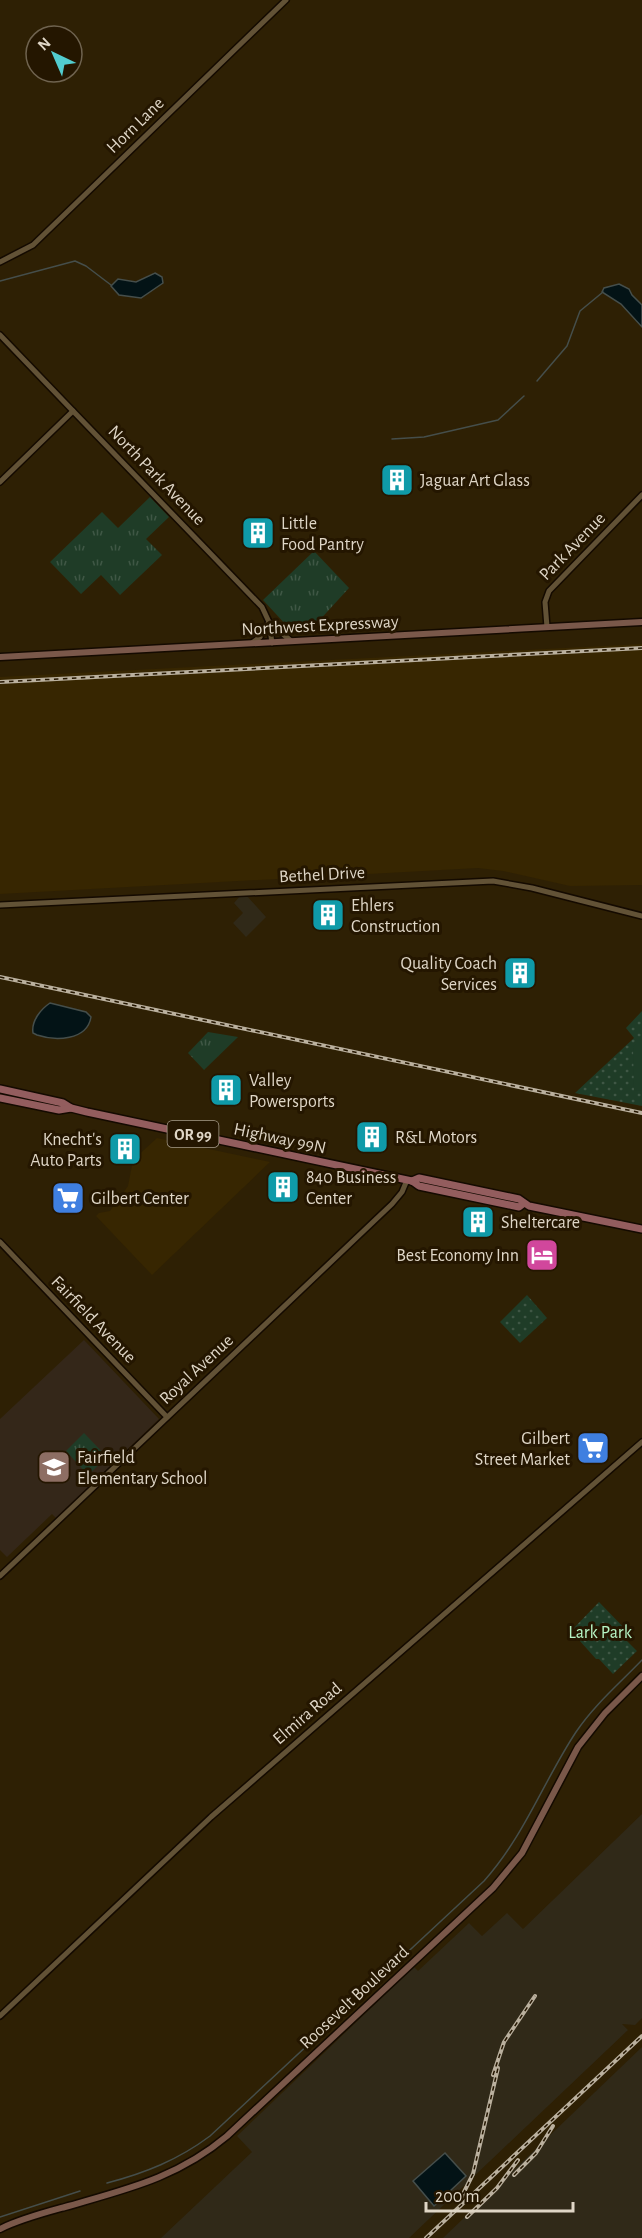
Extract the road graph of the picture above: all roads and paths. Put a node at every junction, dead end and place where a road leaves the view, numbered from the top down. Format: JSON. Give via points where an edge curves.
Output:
{"nodes":[{"id":1,"x":286,"y":0,"type":"edge"},
{"id":2,"x":0,"y":262,"type":"edge"},
{"id":3,"x":0,"y":334,"type":"edge"},
{"id":4,"x":73,"y":411,"type":"junction"},
{"id":5,"x":0,"y":482,"type":"edge"},
{"id":6,"x":642,"y":495,"type":"edge"},
{"id":7,"x":269,"y":622,"type":"junction"},
{"id":8,"x":642,"y":622,"type":"edge"},
{"id":9,"x":547,"y":627,"type":"junction"},
{"id":10,"x":292,"y":642,"type":"junction"},
{"id":11,"x":272,"y":643,"type":"junction"},
{"id":12,"x":252,"y":644,"type":"junction"},
{"id":13,"x":0,"y":657,"type":"edge"},
{"id":14,"x":0,"y":905,"type":"edge"},
{"id":15,"x":642,"y":916,"type":"edge"},
{"id":16,"x":0,"y":1089,"type":"edge"},
{"id":17,"x":0,"y":1098,"type":"edge"},
{"id":18,"x":71,"y":1108,"type":"junction"},
{"id":19,"x":410,"y":1181,"type":"junction"},
{"id":20,"x":642,"y":1230,"type":"edge"},
{"id":21,"x":0,"y":1242,"type":"edge"},
{"id":22,"x":166,"y":1417,"type":"junction"},
{"id":23,"x":642,"y":1442,"type":"edge"},
{"id":24,"x":0,"y":1576,"type":"edge"},
{"id":25,"x":642,"y":1676,"type":"edge"},
{"id":26,"x":0,"y":2016,"type":"edge"},
{"id":27,"x":0,"y":2229,"type":"edge"}],
"edges":[{"from":1,"to":2,"type":"street","name":"Horn Lane","via":[[33,245]]},
{"from":3,"to":4,"type":"street"},
{"from":4,"to":5,"type":"street"},
{"from":4,"to":7,"type":"street","name":"North Park Avenue","via":[[255,599]]},
{"from":6,"to":9,"type":"street","name":"Park Avenue","via":[[549,591],[545,602]]},
{"from":7,"to":10,"type":"street"},
{"from":7,"to":11,"type":"street","name":"North Park Avenue"},
{"from":7,"to":12,"type":"street"},
{"from":8,"to":9,"type":"main road","name":"Northwest Expressway"},
{"from":9,"to":10,"type":"main road","name":"Northwest Expressway"},
{"from":10,"to":11,"type":"main road","name":"Northwest Expressway"},
{"from":11,"to":12,"type":"main road","name":"Northwest Expressway"},
{"from":12,"to":13,"type":"main road","name":"Northwest Expressway"},
{"from":14,"to":15,"type":"street","name":"Bethel Drive","via":[[493,881]]},
{"from":16,"to":18,"type":"main road","name":"Highway 99N","number":"OR 99"},
{"from":17,"to":18,"type":"main road","name":"Highway 99N","number":"OR 99","via":[[59,1110]]},
{"from":18,"to":19,"type":"main road","name":"Highway 99N","number":"OR 99"},
{"from":19,"to":20,"type":"main road","name":"Highway 99N","number":"OR 99","via":[[419,1186]]},
{"from":19,"to":22,"type":"street","name":"Royal Avenue","via":[[392,1204]]},
{"from":21,"to":22,"type":"street","name":"Fairfield Avenue"},
{"from":22,"to":24,"type":"street","name":"Royal Avenue"},
{"from":23,"to":26,"type":"street","name":"Elmira Road","via":[[217,1811]]},
{"from":25,"to":27,"type":"main road","name":"Roosevelt Boulevard","via":[[578,1747],[526,1845],[493,1888],[227,2136],[192,2163],[166,2176]]}]}
